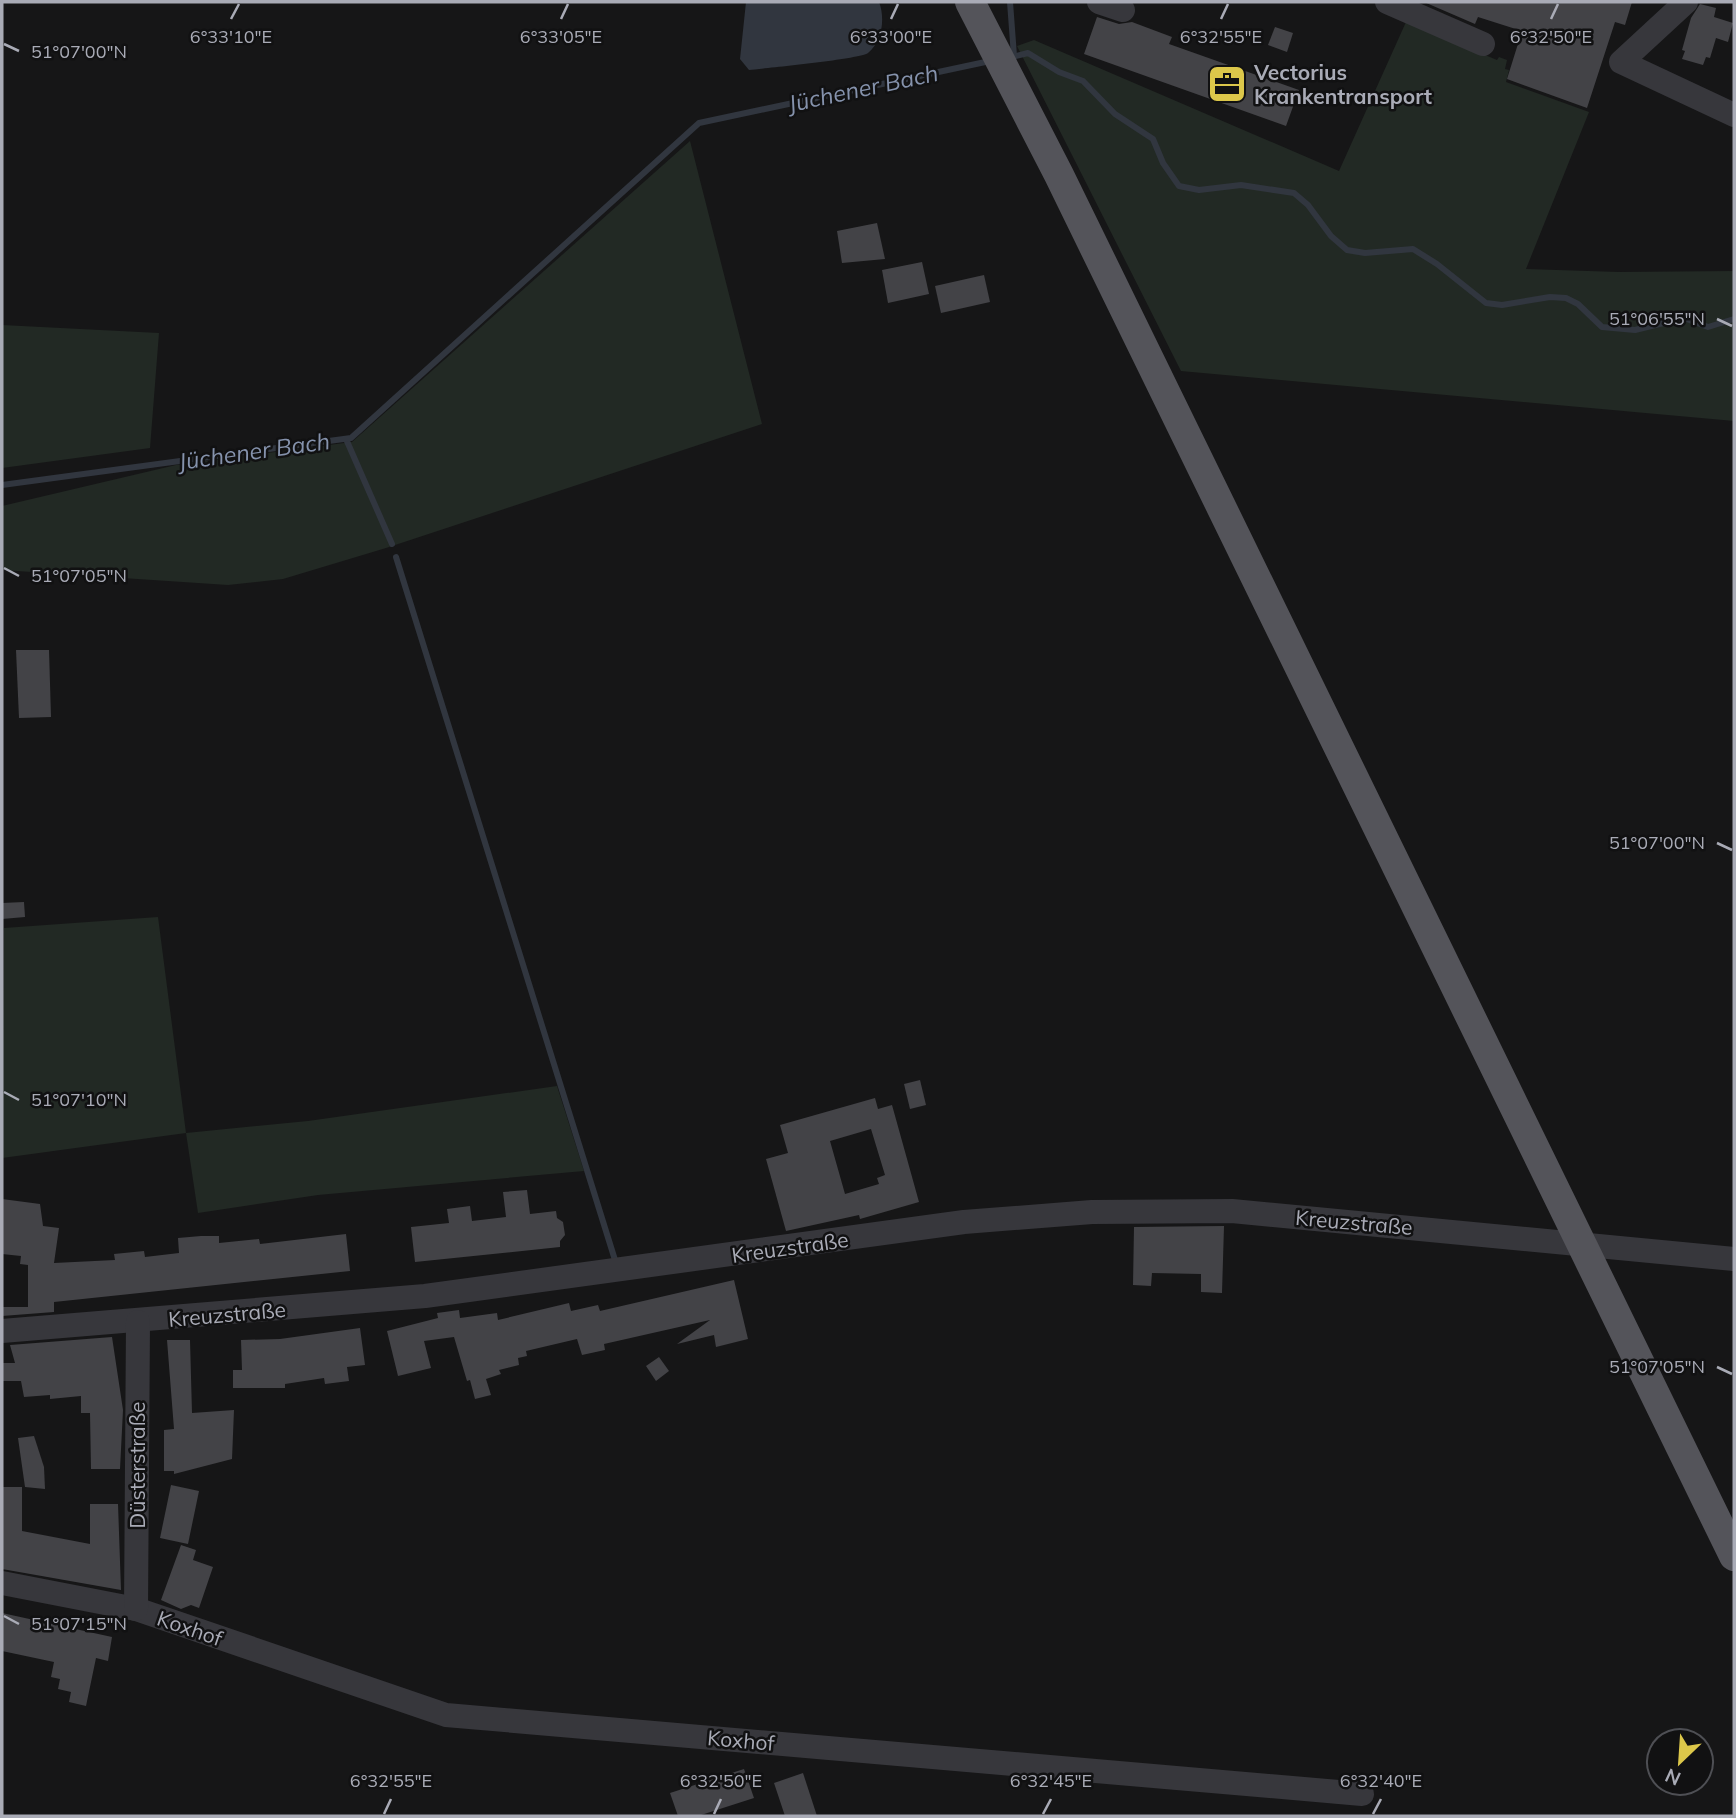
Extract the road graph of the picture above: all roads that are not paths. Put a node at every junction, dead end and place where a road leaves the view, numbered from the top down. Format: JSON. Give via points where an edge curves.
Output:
{"nodes":[{"id":1,"x":970,"y":2,"type":"edge"},
{"id":2,"x":1100,"y":2,"type":"edge"},
{"id":3,"x":1387,"y":2,"type":"edge"},
{"id":4,"x":1686,"y":2,"type":"edge"},
{"id":5,"x":1124,"y":10,"type":"dead end"},
{"id":6,"x":1483,"y":44,"type":"dead end"},
{"id":7,"x":1734,"y":115,"type":"edge"},
{"id":8,"x":1579,"y":1243,"type":"junction"},
{"id":9,"x":1734,"y":1259,"type":"edge"},
{"id":10,"x":138,"y":1322,"type":"junction"},
{"id":11,"x":2,"y":1331,"type":"edge"},
{"id":12,"x":1734,"y":1556,"type":"edge"},
{"id":13,"x":2,"y":1583,"type":"edge"},
{"id":14,"x":136,"y":1609,"type":"junction"},
{"id":15,"x":1362,"y":1794,"type":"dead end"}],
"edges":[{"from":1,"to":8,"type":"main road"},
{"from":2,"to":5,"type":"street"},
{"from":3,"to":6,"type":"street"},
{"from":4,"to":7,"type":"street","via":[[1621,62]]},
{"from":8,"to":9,"type":"street","name":"Kreuzstraße"},
{"from":8,"to":10,"type":"street","name":"Kreuzstraße","via":[[1232,1211],[1059,1214],[924,1227],[425,1296]]},
{"from":8,"to":12,"type":"main road"},
{"from":10,"to":11,"type":"street","name":"Kreuzstraße"},
{"from":10,"to":14,"type":"street","name":"Düsterstraße"},
{"from":13,"to":14,"type":"street","name":"Koxhof"},
{"from":14,"to":15,"type":"street","name":"Koxhof","via":[[446,1716]]}]}
